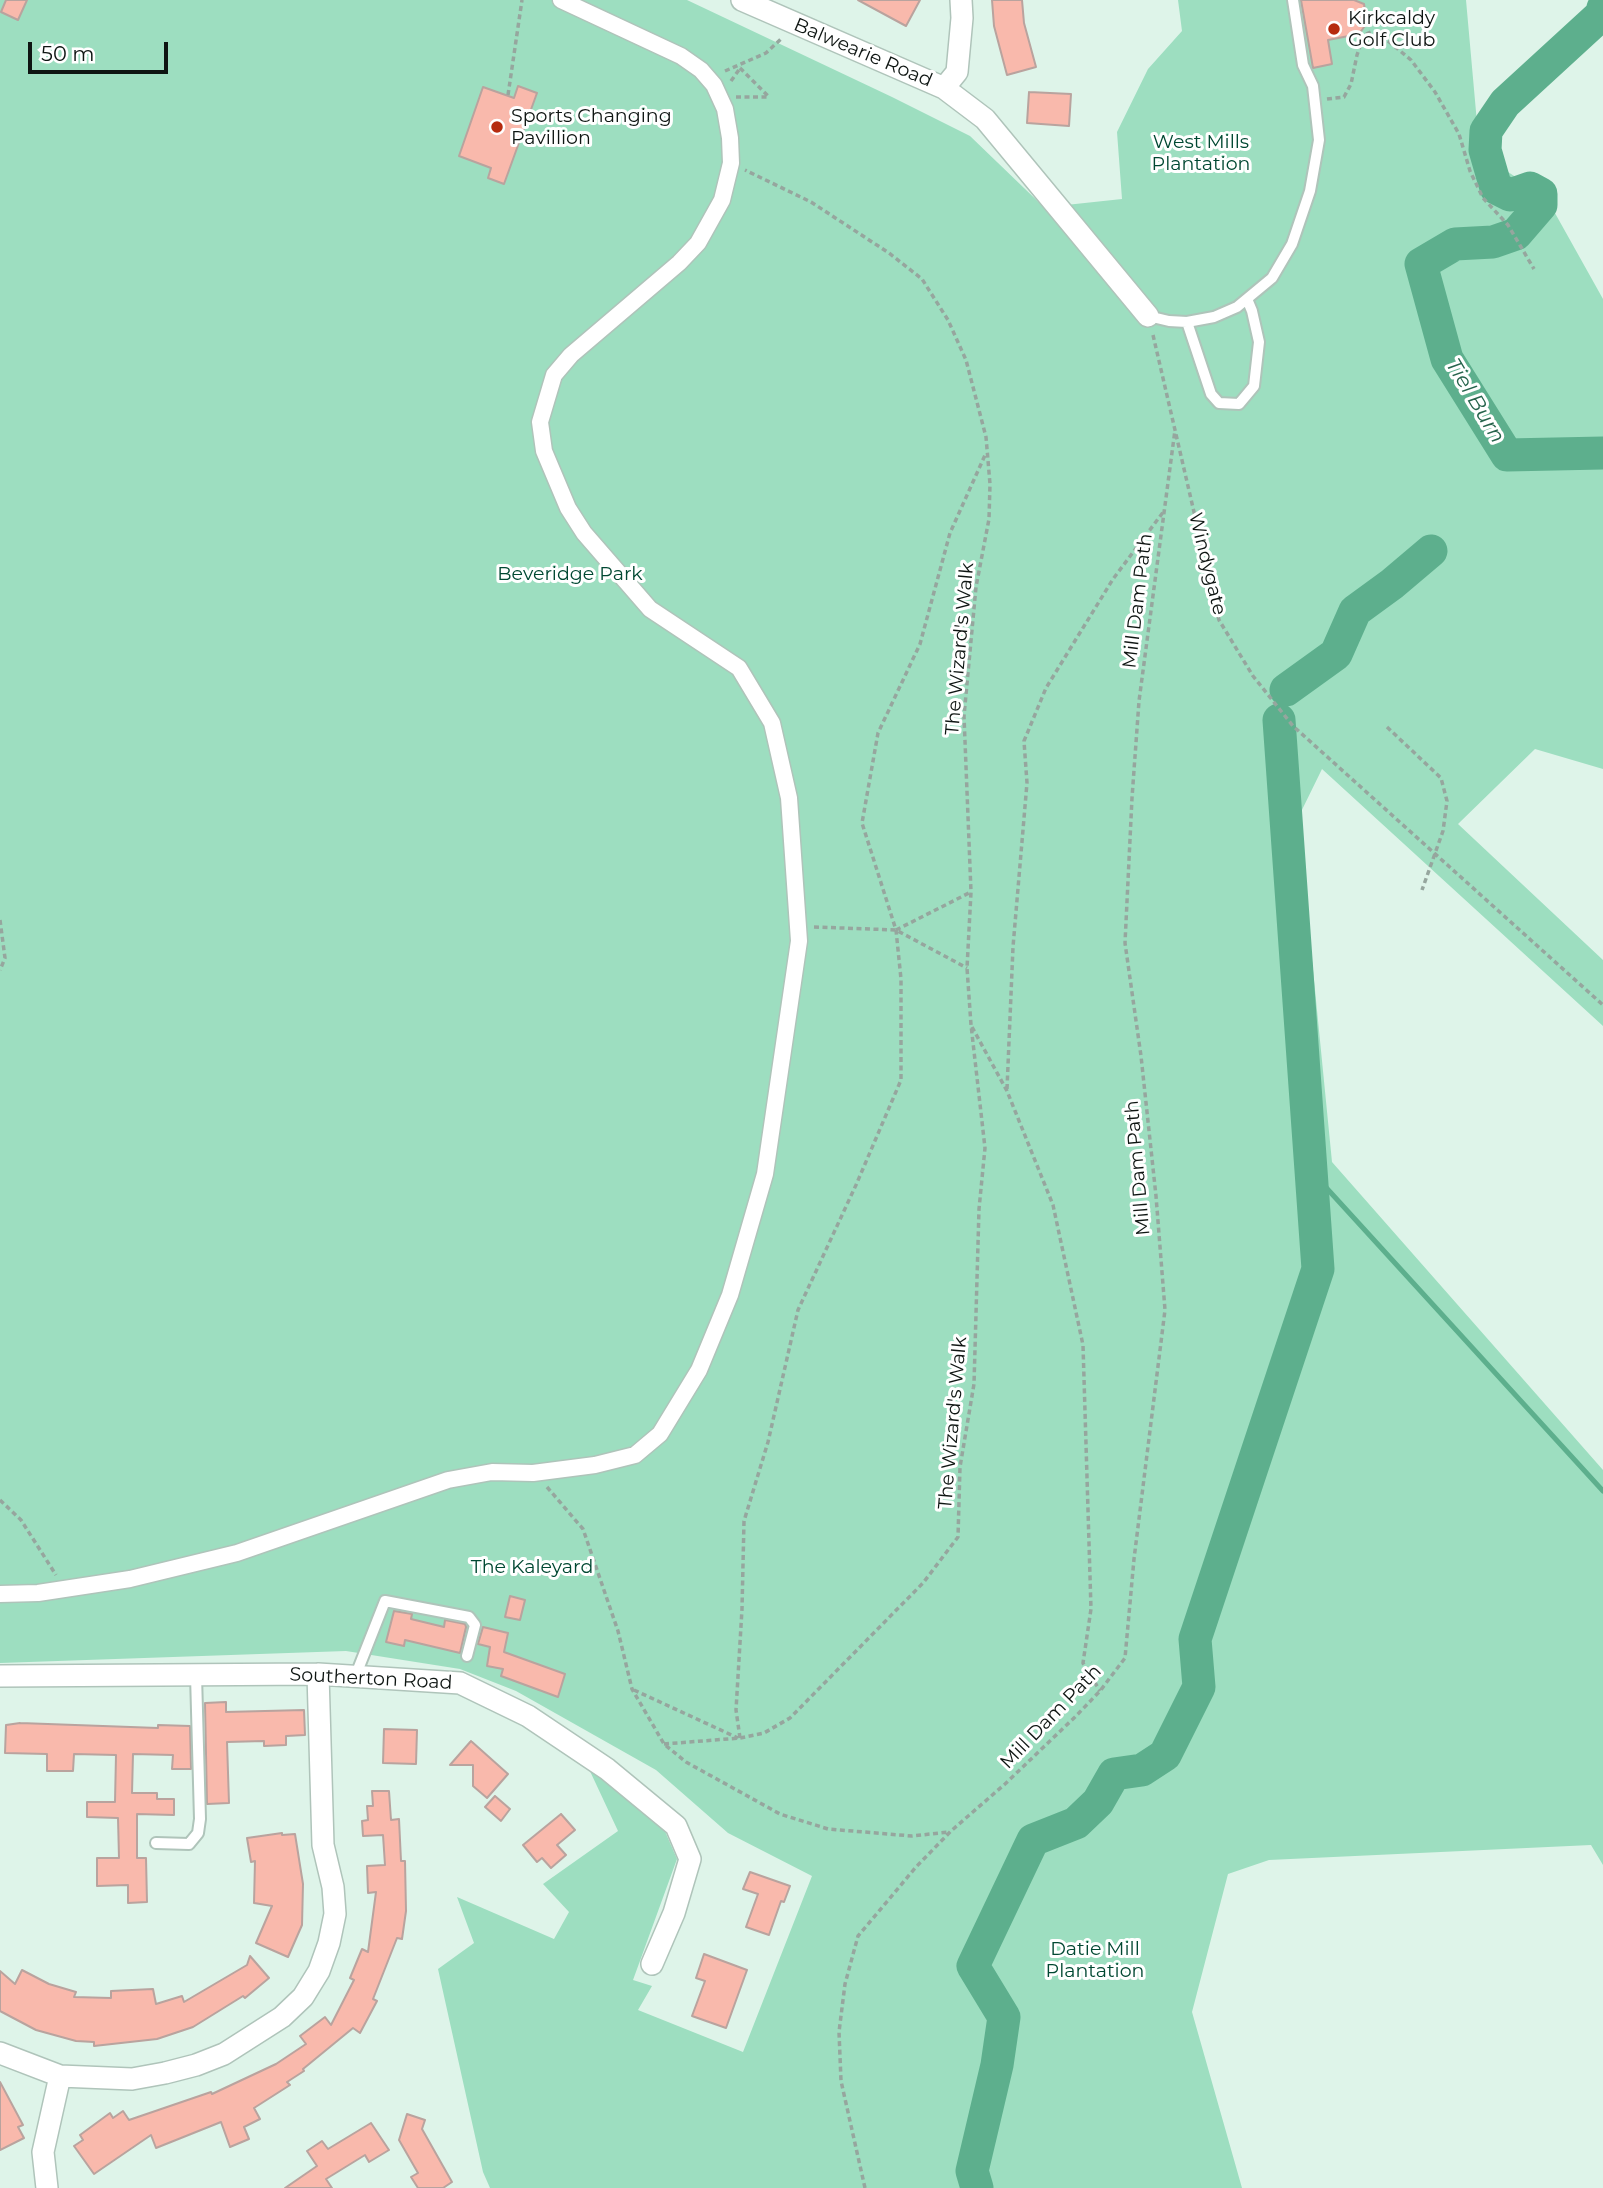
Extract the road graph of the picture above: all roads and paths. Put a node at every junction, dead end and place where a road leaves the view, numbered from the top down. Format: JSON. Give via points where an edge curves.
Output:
{"nodes":[{"id":1,"x":522,"y":0,"type":"edge"},
{"id":2,"x":561,"y":0,"type":"edge"},
{"id":3,"x":743,"y":0,"type":"edge"},
{"id":4,"x":961,"y":0,"type":"edge"},
{"id":5,"x":1293,"y":0,"type":"edge"},
{"id":6,"x":788,"y":20,"type":"junction"},
{"id":7,"x":740,"y":68,"type":"dead end"},
{"id":8,"x":708,"y":78,"type":"junction"},
{"id":9,"x":944,"y":88,"type":"junction"},
{"id":10,"x":508,"y":96,"type":"dead end"},
{"id":11,"x":719,"y":97,"type":"junction"},
{"id":12,"x":1315,"y":101,"type":"junction"},
{"id":13,"x":731,"y":163,"type":"junction"},
{"id":14,"x":1534,"y":269,"type":"dead end"},
{"id":15,"x":1247,"y":299,"type":"junction"},
{"id":16,"x":1148,"y":316,"type":"junction"},
{"id":17,"x":1187,"y":323,"type":"junction"},
{"id":18,"x":1175,"y":430,"type":"junction"},
{"id":19,"x":987,"y":451,"type":"junction"},
{"id":20,"x":1164,"y":510,"type":"junction"},
{"id":21,"x":1387,"y":727,"type":"dead end"},
{"id":22,"x":1435,"y":854,"type":"junction"},
{"id":23,"x":1422,"y":890,"type":"dead end"},
{"id":24,"x":971,"y":892,"type":"junction"},
{"id":25,"x":0,"y":920,"type":"edge"},
{"id":26,"x":798,"y":926,"type":"junction"},
{"id":27,"x":896,"y":930,"type":"junction"},
{"id":28,"x":967,"y":968,"type":"junction"},
{"id":29,"x":0,"y":970,"type":"edge"},
{"id":30,"x":1603,"y":1005,"type":"edge"},
{"id":31,"x":971,"y":1025,"type":"junction"},
{"id":32,"x":1007,"y":1091,"type":"junction"},
{"id":33,"x":533,"y":1473,"type":"junction"},
{"id":34,"x":0,"y":1500,"type":"edge"},
{"id":35,"x":65,"y":1589,"type":"junction"},
{"id":36,"x":0,"y":1594,"type":"edge"},
{"id":37,"x":467,"y":1657,"type":"dead end"},
{"id":38,"x":318,"y":1674,"type":"junction"},
{"id":39,"x":196,"y":1675,"type":"junction"},
{"id":40,"x":0,"y":1676,"type":"edge"},
{"id":41,"x":355,"y":1676,"type":"junction"},
{"id":42,"x":632,"y":1689,"type":"junction"},
{"id":43,"x":1100,"y":1691,"type":"junction"},
{"id":44,"x":740,"y":1738,"type":"junction"},
{"id":45,"x":664,"y":1744,"type":"junction"},
{"id":46,"x":951,"y":1831,"type":"junction"},
{"id":47,"x":156,"y":1843,"type":"dead end"},
{"id":48,"x":652,"y":1964,"type":"dead end"},
{"id":49,"x":0,"y":2053,"type":"edge"},
{"id":50,"x":60,"y":2076,"type":"junction"},
{"id":51,"x":47,"y":2188,"type":"edge"},
{"id":52,"x":865,"y":2188,"type":"edge"}],
"edges":[{"from":1,"to":10,"type":"path"},
{"from":2,"to":8,"type":"street","via":[[681,56]]},
{"from":3,"to":6,"type":"street","name":"Balwearie Road"},
{"from":4,"to":9,"type":"street","via":[[957,72]]},
{"from":5,"to":12,"type":"lane","via":[[1303,65],[1314,86]]},
{"from":6,"to":8,"type":"path","via":[[779,43],[766,53]]},
{"from":6,"to":9,"type":"street","name":"Balwearie Road"},
{"from":7,"to":11,"type":"path","via":[[769,97]]},
{"from":8,"to":11,"type":"street"},
{"from":9,"to":16,"type":"street","via":[[985,119]]},
{"from":11,"to":13,"type":"street","via":[[729,128]]},
{"from":12,"to":14,"type":"path","via":[[1345,97],[1364,35],[1373,31],[1411,60],[1459,134],[1483,198],[1508,225]]},
{"from":12,"to":15,"type":"lane","via":[[1319,140],[1301,218],[1272,278]]},
{"from":13,"to":19,"type":"path","name":"The Wizard's Walk","via":[[811,202],[922,279],[966,360]]},
{"from":13,"to":26,"type":"street","via":[[722,200],[698,243],[571,355],[554,375],[540,422],[544,451],[584,533],[650,609],[739,668],[772,723],[789,798]]},
{"from":15,"to":17,"type":"lane","via":[[1213,317]]},
{"from":15,"to":17,"type":"lane","via":[[1259,342],[1254,386],[1239,404],[1219,403],[1211,394]]},
{"from":16,"to":17,"type":"lane"},
{"from":16,"to":18,"type":"path","name":"Windygate"},
{"from":18,"to":20,"type":"path","name":"Mill Dam Path"},
{"from":18,"to":22,"type":"path","name":"Windygate","via":[[1219,620],[1253,676],[1293,726]]},
{"from":19,"to":24,"type":"path","name":"The Wizard's Walk","via":[[989,519],[976,587],[964,716]]},
{"from":19,"to":27,"type":"path","name":"The Wizard's Walk","via":[[950,533],[920,644],[878,733],[862,823]]},
{"from":20,"to":32,"type":"path","via":[[1113,579],[1046,688],[1024,741],[1027,783]]},
{"from":20,"to":43,"type":"path","name":"Mill Dam Path","via":[[1139,701],[1125,943],[1143,1069],[1165,1310],[1125,1658]]},
{"from":21,"to":22,"type":"path","via":[[1441,778],[1447,801]]},
{"from":22,"to":23,"type":"path"},
{"from":22,"to":30,"type":"path","name":"Windygate"},
{"from":24,"to":27,"type":"path"},
{"from":24,"to":28,"type":"path","name":"The Wizard's Walk"},
{"from":25,"to":29,"type":"path","via":[[5,958]]},
{"from":26,"to":27,"type":"path"},
{"from":26,"to":33,"type":"street","via":[[765,1174],[730,1295],[699,1370],[660,1434],[635,1455]]},
{"from":27,"to":28,"type":"path"},
{"from":27,"to":44,"type":"path","name":"The Wizard's Walk","via":[[901,1080],[798,1310],[768,1442],[744,1521],[736,1710]]},
{"from":28,"to":31,"type":"path","name":"The Wizard's Walk"},
{"from":31,"to":32,"type":"path"},
{"from":31,"to":44,"type":"path","name":"The Wizard's Walk","via":[[985,1148],[974,1384],[960,1466],[958,1537],[923,1583],[790,1718],[764,1733]]},
{"from":32,"to":43,"type":"path","via":[[1053,1205],[1083,1345],[1091,1609],[1083,1663]]},
{"from":33,"to":35,"type":"street","via":[[492,1472],[448,1480],[237,1553],[130,1579]]},
{"from":33,"to":42,"type":"path","via":[[583,1529],[618,1631]]},
{"from":34,"to":35,"type":"path","via":[[21,1520]]},
{"from":35,"to":36,"type":"street"},
{"from":37,"to":41,"type":"lane","via":[[475,1625],[469,1617],[385,1601]]},
{"from":38,"to":39,"type":"street","name":"Southerton Road"},
{"from":38,"to":41,"type":"street","name":"Southerton Road"},
{"from":38,"to":50,"type":"street","via":[[323,1844],[335,1914],[330,1944],[303,1997],[258,2033],[196,2065],[132,2079]]},
{"from":39,"to":40,"type":"street","name":"Southerton Road"},
{"from":39,"to":47,"type":"lane","via":[[198,1833],[189,1844]]},
{"from":41,"to":48,"type":"street","name":"Southerton Road","via":[[460,1683],[528,1716],[607,1769],[676,1826],[690,1859]]},
{"from":42,"to":44,"type":"path"},
{"from":42,"to":45,"type":"path"},
{"from":43,"to":46,"type":"path","name":"Mill Dam Path"},
{"from":44,"to":45,"type":"path","name":"The Wizard's Walk"},
{"from":45,"to":46,"type":"path","via":[[686,1762],[780,1814],[828,1829],[912,1836]]},
{"from":46,"to":52,"type":"path","name":"Mill Dam Path","via":[[858,1936],[845,1984],[839,2032],[841,2081]]},
{"from":49,"to":50,"type":"street"},
{"from":50,"to":51,"type":"street","via":[[43,2152]]}]}
